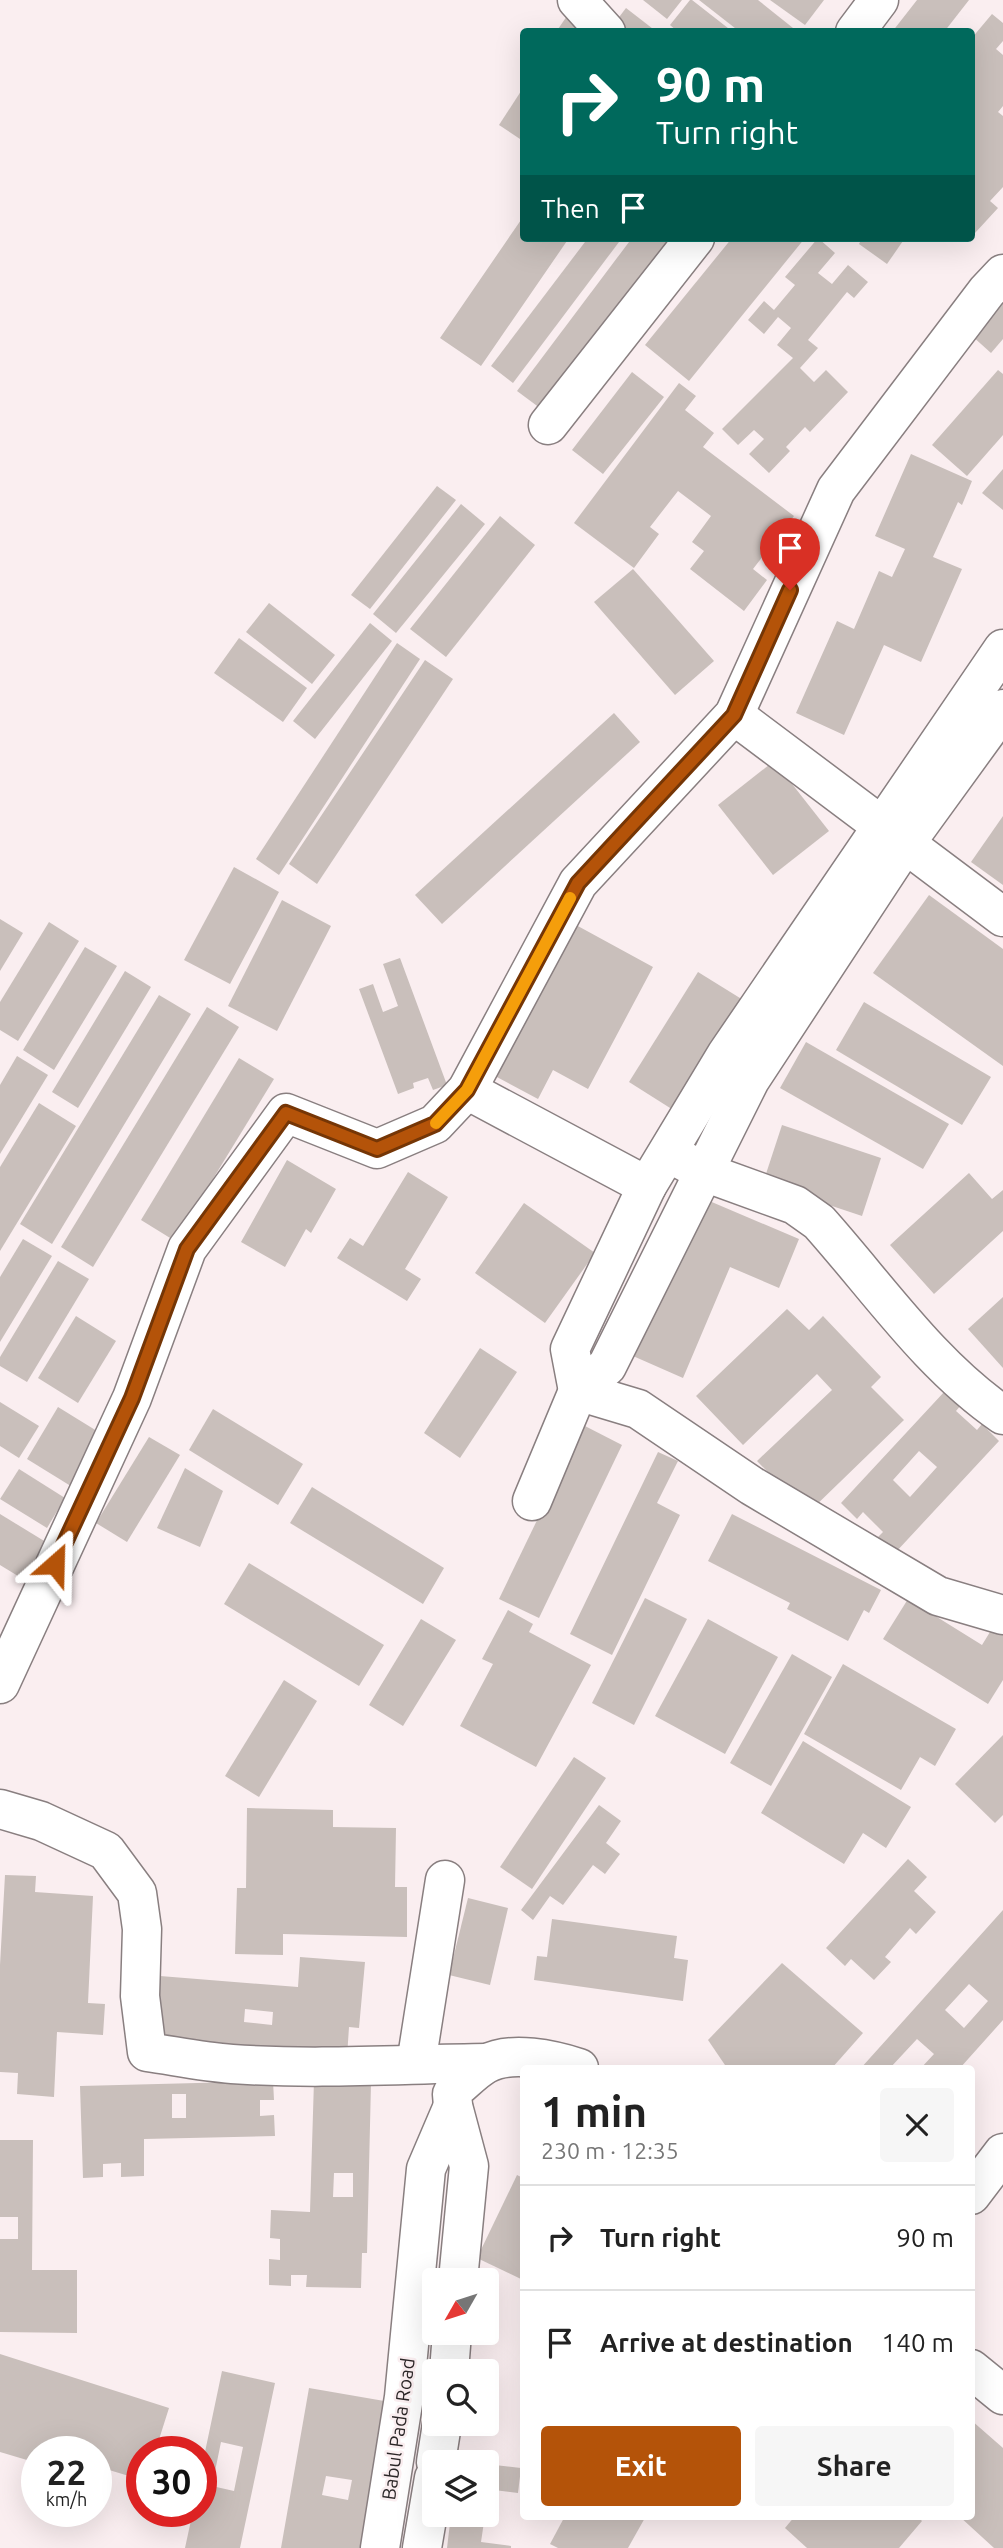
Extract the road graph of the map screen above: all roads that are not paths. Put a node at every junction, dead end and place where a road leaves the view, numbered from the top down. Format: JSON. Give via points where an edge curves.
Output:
{"nodes":[{"id":1,"x":577,"y":0,"type":"edge"},
{"id":2,"x":879,"y":0,"type":"edge"},
{"id":3,"x":602,"y":28,"type":"edge"},
{"id":4,"x":858,"y":28,"type":"edge"},
{"id":5,"x":692,"y":242,"type":"edge"},
{"id":6,"x":1003,"y":274,"type":"edge"},
{"id":7,"x":548,"y":425,"type":"dead end"},
{"id":8,"x":1003,"y":649,"type":"edge"},
{"id":9,"x":1003,"y":709,"type":"edge"},
{"id":10,"x":734,"y":715,"type":"junction"},
{"id":11,"x":893,"y":836,"type":"junction"},
{"id":12,"x":1003,"y":917,"type":"edge"},
{"id":13,"x":467,"y":1090,"type":"junction"},
{"id":14,"x":668,"y":1152,"type":"junction"},
{"id":15,"x":704,"y":1172,"type":"junction"},
{"id":16,"x":647,"y":1186,"type":"junction"},
{"id":17,"x":578,"y":1391,"type":"junction"},
{"id":18,"x":1003,"y":1415,"type":"edge"},
{"id":19,"x":532,"y":1501,"type":"dead end"},
{"id":20,"x":1003,"y":1615,"type":"edge"},
{"id":21,"x":0,"y":1684,"type":"edge"},
{"id":22,"x":0,"y":1809,"type":"edge"},
{"id":23,"x":444,"y":1880,"type":"dead end"},
{"id":24,"x":487,"y":2063,"type":"junction"},
{"id":25,"x":416,"y":2064,"type":"junction"},
{"id":26,"x":569,"y":2065,"type":"edge"},
{"id":27,"x":453,"y":2106,"type":"junction"},
{"id":28,"x":1003,"y":2153,"type":"edge"},
{"id":29,"x":975,"y":2190,"type":"edge"},
{"id":30,"x":459,"y":2268,"type":"edge"},
{"id":31,"x":975,"y":2372,"type":"edge"},
{"id":32,"x":1003,"y":2395,"type":"edge"},
{"id":33,"x":426,"y":2527,"type":"edge"},
{"id":34,"x":380,"y":2548,"type":"edge"},
{"id":35,"x":422,"y":2548,"type":"edge"}],
"edges":[{"from":1,"to":3,"type":"street"},
{"from":2,"to":4,"type":"street"},
{"from":5,"to":7,"type":"street"},
{"from":6,"to":10,"type":"street","via":[[835,490]]},
{"from":8,"to":11,"type":"street"},
{"from":9,"to":11,"type":"street"},
{"from":10,"to":11,"type":"street"},
{"from":10,"to":13,"type":"street","via":[[578,883]]},
{"from":11,"to":12,"type":"street"},
{"from":11,"to":14,"type":"street","via":[[726,1055]]},
{"from":11,"to":15,"type":"street","via":[[750,1080]]},
{"from":13,"to":16,"type":"street"},
{"from":13,"to":21,"type":"street","via":[[435,1124],[377,1149],[286,1113],[187,1249],[132,1398]]},
{"from":14,"to":15,"type":"street"},
{"from":14,"to":16,"type":"street"},
{"from":15,"to":17,"type":"street","via":[[607,1366]]},
{"from":15,"to":18,"type":"street","via":[[796,1205],[819,1222],[940,1363],[973,1395]]},
{"from":16,"to":17,"type":"street","via":[[570,1349]]},
{"from":17,"to":19,"type":"street"},
{"from":17,"to":20,"type":"street","via":[[638,1409],[752,1486],[938,1596]]},
{"from":22,"to":25,"type":"street","via":[[41,1821],[106,1851],[137,1893],[147,2052],[230,2064]]},
{"from":23,"to":25,"type":"street"},
{"from":24,"to":25,"type":"street"},
{"from":24,"to":26,"type":"street","name":"Babul Pada Road","via":[[520,2057]]},
{"from":24,"to":27,"type":"street","name":"Babul Pada Road","via":[[455,2089]]},
{"from":27,"to":30,"type":"street","via":[[469,2166]]},
{"from":27,"to":34,"type":"street","name":"Babul Pada Road","via":[[426,2169],[404,2397]]},
{"from":28,"to":29,"type":"street"},
{"from":31,"to":32,"type":"street"},
{"from":33,"to":35,"type":"street"}]}
